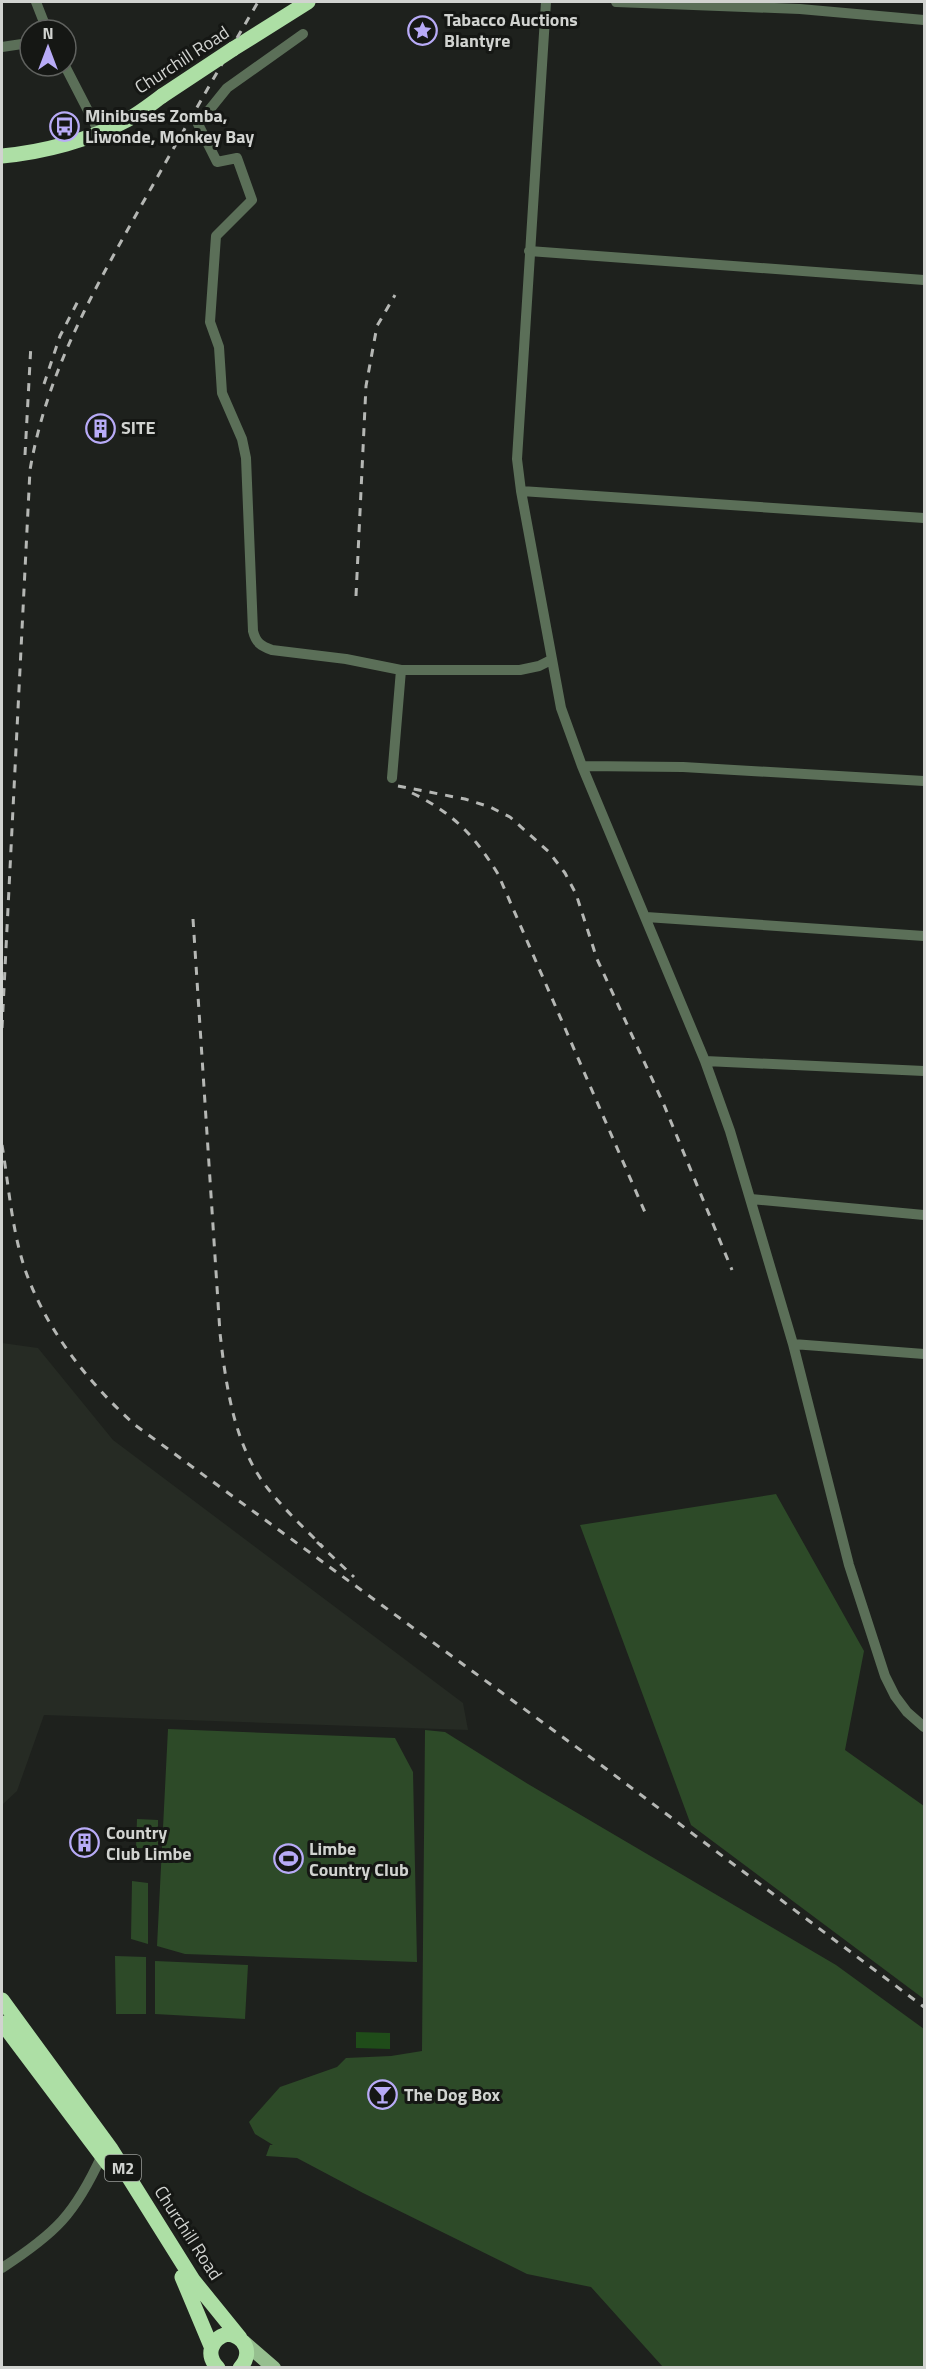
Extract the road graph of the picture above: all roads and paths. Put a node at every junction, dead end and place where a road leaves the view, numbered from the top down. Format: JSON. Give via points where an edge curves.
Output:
{"nodes":[{"id":1,"x":36,"y":2,"type":"edge"},
{"id":2,"x":308,"y":2,"type":"edge"},
{"id":3,"x":546,"y":2,"type":"edge"},
{"id":4,"x":616,"y":2,"type":"edge"},
{"id":5,"x":801,"y":5,"type":"edge"},
{"id":6,"x":42,"y":18,"type":"edge"},
{"id":7,"x":924,"y":20,"type":"edge"},
{"id":8,"x":303,"y":34,"type":"dead end"},
{"id":9,"x":18,"y":45,"type":"edge"},
{"id":10,"x":2,"y":47,"type":"edge"},
{"id":11,"x":71,"y":78,"type":"edge"},
{"id":12,"x":99,"y":132,"type":"junction"},
{"id":13,"x":2,"y":156,"type":"edge"},
{"id":14,"x":529,"y":251,"type":"junction"},
{"id":15,"x":924,"y":280,"type":"edge"},
{"id":16,"x":521,"y":491,"type":"junction"},
{"id":17,"x":924,"y":518,"type":"edge"},
{"id":18,"x":551,"y":660,"type":"junction"},
{"id":19,"x":401,"y":670,"type":"junction"},
{"id":20,"x":582,"y":766,"type":"junction"},
{"id":21,"x":392,"y":778,"type":"dead end"},
{"id":22,"x":924,"y":781,"type":"edge"},
{"id":23,"x":646,"y":917,"type":"junction"},
{"id":24,"x":924,"y":936,"type":"edge"},
{"id":25,"x":705,"y":1061,"type":"junction"},
{"id":26,"x":924,"y":1071,"type":"edge"},
{"id":27,"x":751,"y":1199,"type":"junction"},
{"id":28,"x":924,"y":1215,"type":"edge"},
{"id":29,"x":793,"y":1344,"type":"junction"},
{"id":30,"x":924,"y":1354,"type":"edge"},
{"id":31,"x":924,"y":1727,"type":"edge"},
{"id":32,"x":2,"y":2001,"type":"edge"},
{"id":33,"x":2,"y":2023,"type":"edge"},
{"id":34,"x":107,"y":2152,"type":"junction"},
{"id":35,"x":2,"y":2268,"type":"edge"},
{"id":36,"x":242,"y":2340,"type":"junction"},
{"id":37,"x":213,"y":2361,"type":"edge"},
{"id":38,"x":241,"y":2367,"type":"edge"},
{"id":39,"x":274,"y":2367,"type":"edge"}],
"edges":[{"from":1,"to":6,"type":"street"},
{"from":2,"to":12,"type":"highway","name":"Churchill Road","bridge":true,"via":[[128,120]]},
{"from":3,"to":14,"type":"street"},
{"from":4,"to":5,"type":"street"},
{"from":5,"to":7,"type":"street"},
{"from":8,"to":19,"type":"street","via":[[227,88],[198,124],[217,162],[237,158],[252,200],[216,236],[210,322],[219,347],[222,393],[246,458],[253,631],[256,641],[272,650]]},
{"from":9,"to":10,"type":"street"},
{"from":11,"to":12,"type":"street"},
{"from":12,"to":13,"type":"highway","name":"Churchill Road","via":[[58,146]]},
{"from":14,"to":15,"type":"street"},
{"from":14,"to":16,"type":"street","via":[[517,459]]},
{"from":16,"to":17,"type":"street"},
{"from":16,"to":18,"type":"street"},
{"from":18,"to":19,"type":"street","via":[[520,670]]},
{"from":18,"to":20,"type":"street","via":[[561,708]]},
{"from":19,"to":21,"type":"street"},
{"from":20,"to":22,"type":"street","via":[[683,767]]},
{"from":20,"to":23,"type":"street"},
{"from":23,"to":24,"type":"street"},
{"from":23,"to":25,"type":"street"},
{"from":25,"to":26,"type":"street"},
{"from":25,"to":27,"type":"street"},
{"from":27,"to":28,"type":"street"},
{"from":27,"to":29,"type":"street"},
{"from":29,"to":30,"type":"street"},
{"from":29,"to":31,"type":"street","via":[[849,1564],[885,1676],[907,1712]]},
{"from":32,"to":34,"type":"highway","name":"Churchill Road","number":"M2"},
{"from":33,"to":34,"type":"highway","name":"Churchill Road","number":"M2"},
{"from":34,"to":35,"type":"street","via":[[80,2201],[62,2223]]},
{"from":34,"to":36,"type":"highway","name":"Churchill Road","number":"M2","via":[[194,2280]]},
{"from":34,"to":37,"type":"highway","name":"Churchill Road","number":"M2","via":[[186,2283]]},
{"from":36,"to":37,"type":"highway","number":"M2","via":[[227,2334],[215,2340]]},
{"from":36,"to":38,"type":"highway","via":[[248,2352]]},
{"from":36,"to":39,"type":"main road"}]}
